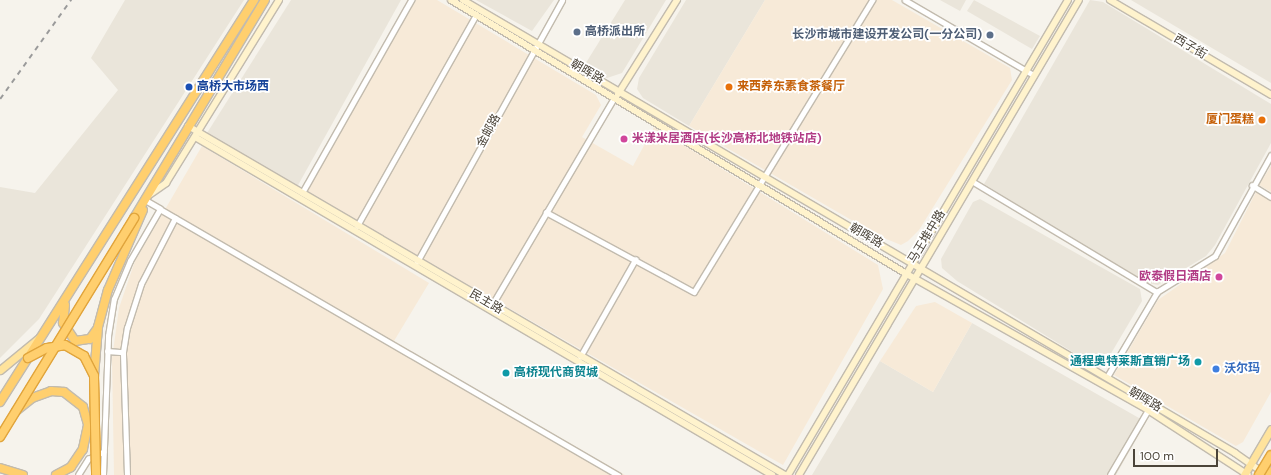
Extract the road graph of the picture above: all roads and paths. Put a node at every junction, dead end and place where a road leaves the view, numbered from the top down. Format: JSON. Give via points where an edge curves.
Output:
{"nodes":[{"id":1,"x":254,"y":0,"type":"edge"},
{"id":2,"x":266,"y":0,"type":"edge"},
{"id":3,"x":279,"y":0,"type":"edge"},
{"id":4,"x":411,"y":0,"type":"edge"},
{"id":5,"x":451,"y":0,"type":"edge"},
{"id":6,"x":463,"y":0,"type":"edge"},
{"id":7,"x":562,"y":0,"type":"edge"},
{"id":8,"x":677,"y":0,"type":"edge"},
{"id":9,"x":872,"y":0,"type":"edge"},
{"id":10,"x":905,"y":0,"type":"edge"},
{"id":11,"x":1068,"y":0,"type":"edge"},
{"id":12,"x":1079,"y":0,"type":"edge"},
{"id":13,"x":1110,"y":0,"type":"edge"},
{"id":14,"x":476,"y":15,"type":"junction"},
{"id":15,"x":537,"y":44,"type":"junction"},
{"id":16,"x":534,"y":50,"type":"junction"},
{"id":17,"x":1026,"y":71,"type":"junction"},
{"id":18,"x":1034,"y":76,"type":"junction"},
{"id":19,"x":621,"y":91,"type":"junction"},
{"id":20,"x":1271,"y":95,"type":"edge"},
{"id":21,"x":614,"y":98,"type":"junction"},
{"id":22,"x":188,"y":126,"type":"junction"},
{"id":23,"x":197,"y":134,"type":"junction"},
{"id":24,"x":1271,"y":155,"type":"edge"},
{"id":25,"x":764,"y":177,"type":"junction"},
{"id":26,"x":972,"y":182,"type":"junction"},
{"id":27,"x":760,"y":183,"type":"junction"},
{"id":28,"x":1252,"y":185,"type":"junction"},
{"id":29,"x":302,"y":193,"type":"junction"},
{"id":30,"x":1271,"y":197,"type":"edge"},
{"id":31,"x":147,"y":198,"type":"junction"},
{"id":32,"x":160,"y":209,"type":"junction"},
{"id":33,"x":546,"y":212,"type":"junction"},
{"id":34,"x":175,"y":218,"type":"junction"},
{"id":35,"x":136,"y":220,"type":"junction"},
{"id":36,"x":357,"y":226,"type":"junction"},
{"id":37,"x":635,"y":260,"type":"junction"},
{"id":38,"x":416,"y":262,"type":"junction"},
{"id":39,"x":911,"y":263,"type":"junction"},
{"id":40,"x":920,"y":269,"type":"junction"},
{"id":41,"x":905,"y":272,"type":"junction"},
{"id":42,"x":915,"y":277,"type":"junction"},
{"id":43,"x":1157,"y":292,"type":"junction"},
{"id":44,"x":67,"y":299,"type":"junction"},
{"id":45,"x":492,"y":305,"type":"junction"},
{"id":46,"x":98,"y":327,"type":"junction"},
{"id":47,"x":44,"y":332,"type":"junction"},
{"id":48,"x":107,"y":351,"type":"junction"},
{"id":49,"x":123,"y":352,"type":"junction"},
{"id":50,"x":580,"y":357,"type":"junction"},
{"id":51,"x":28,"y":358,"type":"junction"},
{"id":52,"x":0,"y":370,"type":"edge"},
{"id":53,"x":94,"y":376,"type":"junction"},
{"id":54,"x":1107,"y":377,"type":"junction"},
{"id":55,"x":0,"y":402,"type":"edge"},
{"id":56,"x":1148,"y":410,"type":"junction"},
{"id":57,"x":14,"y":413,"type":"junction"},
{"id":58,"x":1271,"y":429,"type":"edge"},
{"id":59,"x":0,"y":437,"type":"edge"},
{"id":60,"x":103,"y":452,"type":"junction"},
{"id":61,"x":1271,"y":455,"type":"edge"},
{"id":62,"x":1250,"y":465,"type":"junction"},
{"id":63,"x":0,"y":469,"type":"edge"},
{"id":64,"x":1271,"y":471,"type":"edge"},
{"id":65,"x":1246,"y":474,"type":"edge"},
{"id":66,"x":8,"y":475,"type":"edge"},
{"id":67,"x":23,"y":475,"type":"edge"},
{"id":68,"x":56,"y":475,"type":"edge"},
{"id":69,"x":78,"y":475,"type":"edge"},
{"id":70,"x":96,"y":475,"type":"edge"},
{"id":71,"x":103,"y":475,"type":"edge"},
{"id":72,"x":127,"y":475,"type":"edge"},
{"id":73,"x":618,"y":475,"type":"edge"},
{"id":74,"x":772,"y":475,"type":"edge"},
{"id":75,"x":786,"y":475,"type":"edge"},
{"id":76,"x":799,"y":475,"type":"edge"},
{"id":77,"x":1110,"y":475,"type":"edge"},
{"id":78,"x":1259,"y":475,"type":"edge"},
{"id":79,"x":1268,"y":475,"type":"edge"}],
"edges":[{"from":1,"to":44,"type":"highway"},
{"from":2,"to":22,"type":"highway"},
{"from":3,"to":23,"type":"street"},
{"from":4,"to":29,"type":"street"},
{"from":5,"to":14,"type":"street","name":"朝晖路"},
{"from":6,"to":15,"type":"street","name":"朝晖路"},
{"from":7,"to":15,"type":"street","name":"金邮路"},
{"from":8,"to":19,"type":"street"},
{"from":9,"to":25,"type":"street"},
{"from":10,"to":17,"type":"street"},
{"from":11,"to":17,"type":"street","name":"马王堆中路"},
{"from":12,"to":18,"type":"street","name":"马王堆中路"},
{"from":13,"to":20,"type":"street","name":"西子街"},
{"from":14,"to":16,"type":"street","name":"朝晖路"},
{"from":14,"to":36,"type":"street"},
{"from":15,"to":16,"type":"street","name":"金邮路"},
{"from":15,"to":19,"type":"street","name":"朝晖路"},
{"from":16,"to":21,"type":"street","name":"朝晖路"},
{"from":16,"to":38,"type":"street","name":"金邮路"},
{"from":17,"to":18,"type":"street"},
{"from":17,"to":39,"type":"street","name":"马王堆中路"},
{"from":18,"to":26,"type":"street","name":"马王堆中路"},
{"from":19,"to":21,"type":"street"},
{"from":19,"to":25,"type":"street","name":"朝晖路"},
{"from":21,"to":27,"type":"street","name":"朝晖路"},
{"from":21,"to":33,"type":"street"},
{"from":22,"to":23,"type":"street","name":"民主路"},
{"from":22,"to":31,"type":"highway"},
{"from":23,"to":29,"type":"street","name":"民主路"},
{"from":23,"to":31,"type":"street","via":[[166,183]]},
{"from":23,"to":74,"type":"street","name":"民主路"},
{"from":24,"to":28,"type":"street"},
{"from":25,"to":27,"type":"street"},
{"from":25,"to":39,"type":"street","name":"朝晖路"},
{"from":26,"to":40,"type":"street","name":"马王堆中路"},
{"from":26,"to":43,"type":"street"},
{"from":27,"to":37,"type":"street","via":[[694,292]]},
{"from":27,"to":41,"type":"street","name":"朝晖路"},
{"from":28,"to":30,"type":"street"},
{"from":28,"to":43,"type":"street","via":[[1215,256]]},
{"from":29,"to":36,"type":"street","name":"民主路"},
{"from":31,"to":32,"type":"street"},
{"from":31,"to":35,"type":"highway"},
{"from":32,"to":34,"type":"street"},
{"from":32,"to":48,"type":"street","via":[[130,260],[114,299]]},
{"from":33,"to":37,"type":"street"},
{"from":33,"to":45,"type":"street"},
{"from":34,"to":49,"type":"street","via":[[141,284]]},
{"from":34,"to":73,"type":"street"},
{"from":35,"to":46,"type":"highway","via":[[108,290]]},
{"from":35,"to":57,"type":"highway","bridge":true},
{"from":36,"to":38,"type":"street","name":"民主路"},
{"from":37,"to":50,"type":"street"},
{"from":38,"to":45,"type":"street","name":"民主路"},
{"from":39,"to":40,"type":"street","name":"朝晖路"},
{"from":39,"to":41,"type":"street","name":"马王堆中路"},
{"from":40,"to":42,"type":"street","name":"马王堆中路"},
{"from":40,"to":54,"type":"street","name":"朝晖路"},
{"from":41,"to":42,"type":"street","name":"朝晖路"},
{"from":41,"to":75,"type":"street","name":"马王堆中路"},
{"from":42,"to":56,"type":"street","name":"朝晖路"},
{"from":42,"to":76,"type":"street","name":"马王堆中路"},
{"from":43,"to":54,"type":"street"},
{"from":44,"to":46,"type":"highway","via":[[63,315],[69,337],[85,342]]},
{"from":44,"to":47,"type":"highway"},
{"from":45,"to":50,"type":"street","name":"民主路"},
{"from":46,"to":53,"type":"highway"},
{"from":47,"to":51,"type":"highway"},
{"from":47,"to":52,"type":"main road"},
{"from":48,"to":49,"type":"street"},
{"from":48,"to":60,"type":"street"},
{"from":49,"to":72,"type":"street"},
{"from":50,"to":75,"type":"street","name":"民主路"},
{"from":51,"to":53,"type":"highway","bridge":true,"via":[[47,348],[65,346],[84,356]]},
{"from":51,"to":55,"type":"highway"},
{"from":53,"to":70,"type":"highway","bridge":true},
{"from":54,"to":62,"type":"street","name":"朝晖路"},
{"from":56,"to":65,"type":"street","name":"朝晖路"},
{"from":56,"to":77,"type":"street"},
{"from":57,"to":59,"type":"highway","bridge":true},
{"from":57,"to":68,"type":"highway","bridge":true,"via":[[32,398],[52,391],[69,394],[82,407],[88,425],[83,449],[71,467]]},
{"from":58,"to":62,"type":"main road"},
{"from":60,"to":69,"type":"street","via":[[88,459]]},
{"from":60,"to":71,"type":"street"},
{"from":61,"to":78,"type":"highway","bridge":true},
{"from":62,"to":65,"type":"main road"},
{"from":62,"to":79,"type":"street","name":"朝晖路"},
{"from":63,"to":66,"type":"main road"},
{"from":63,"to":67,"type":"highway"},
{"from":64,"to":79,"type":"highway"}]}
